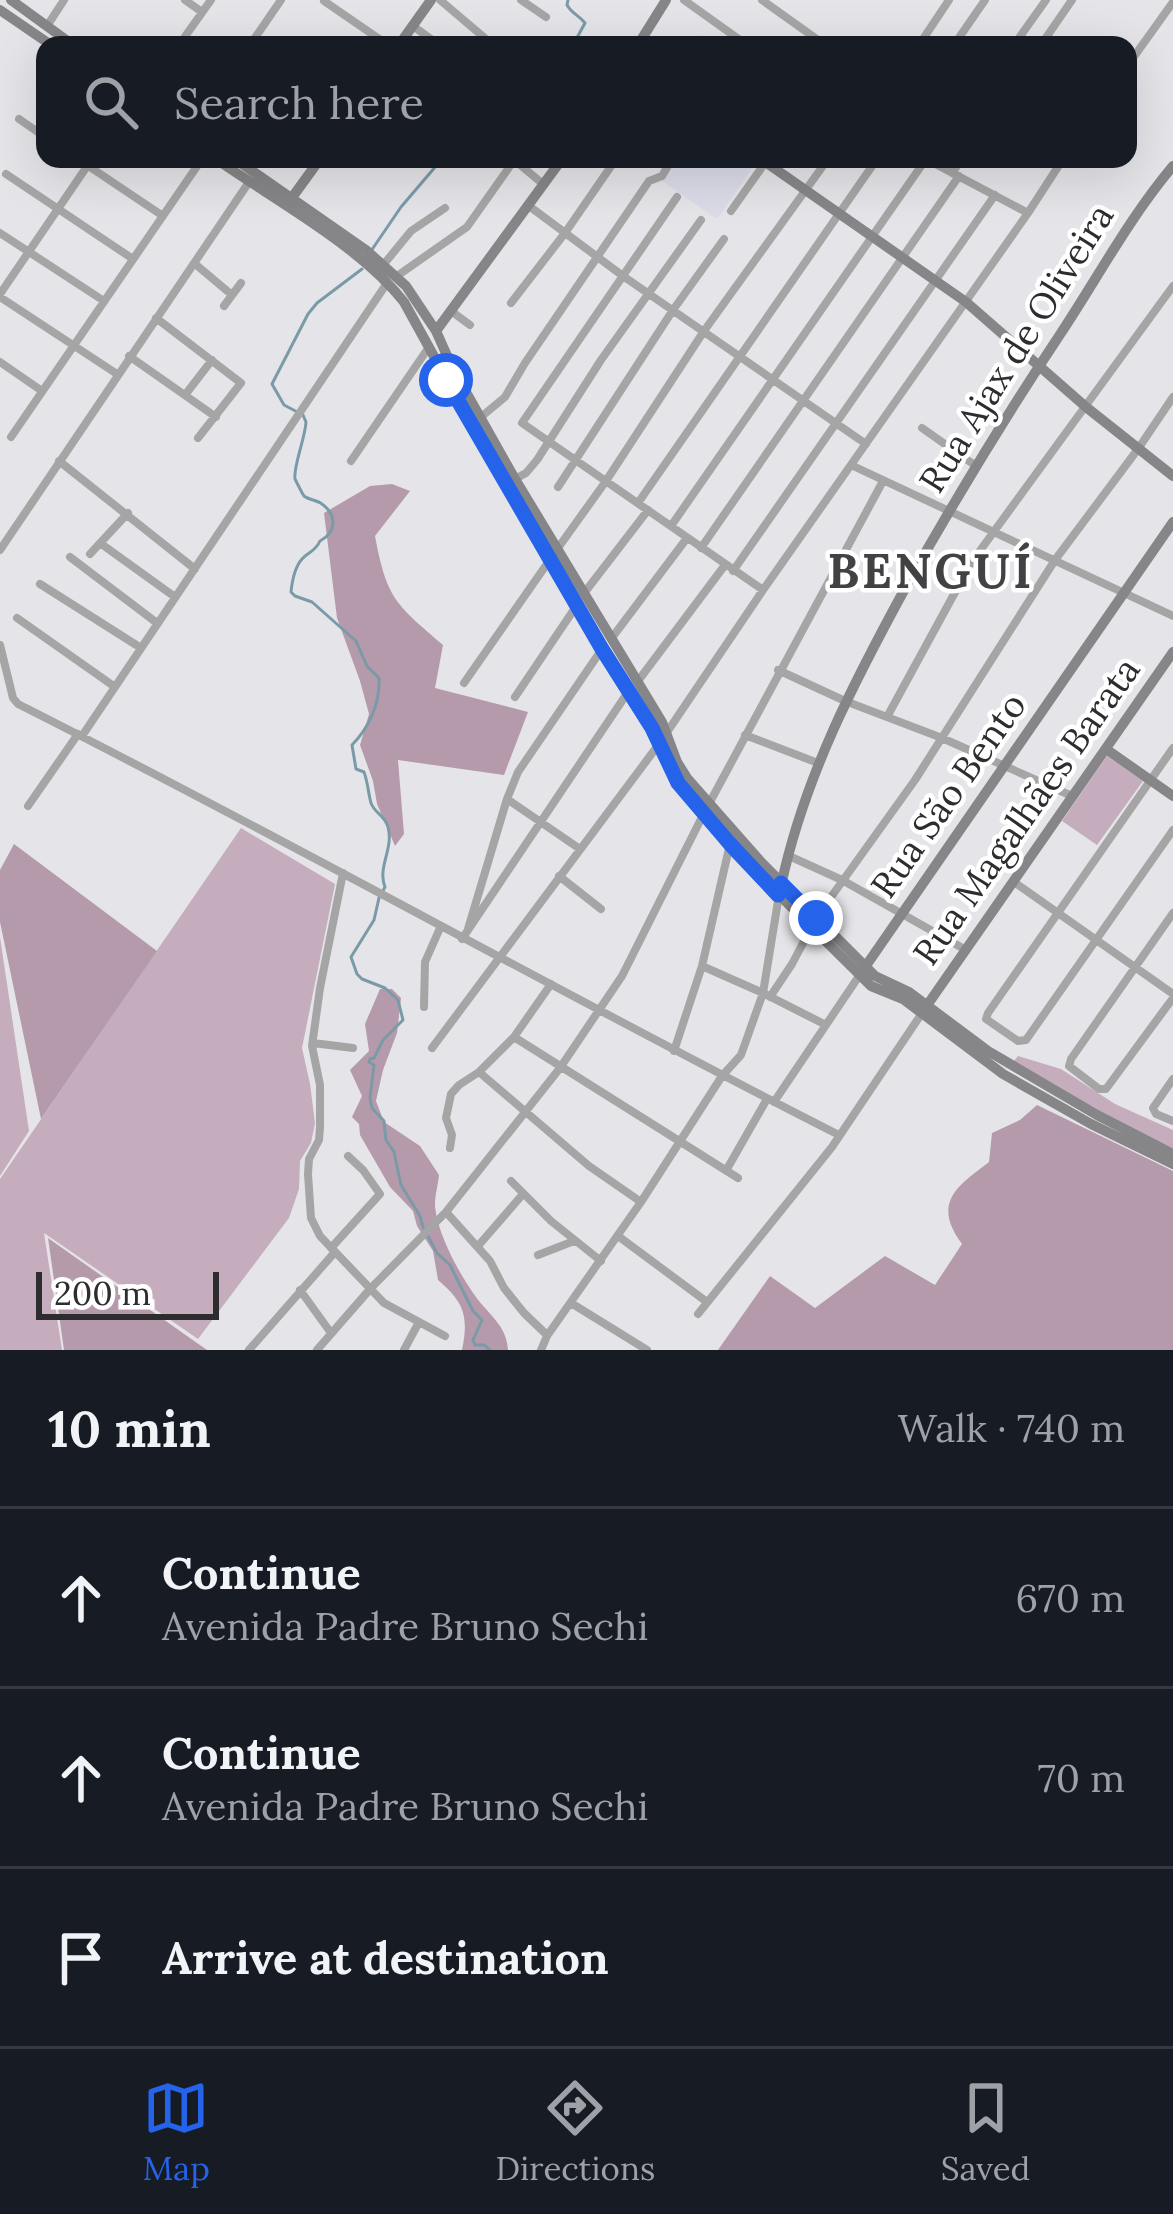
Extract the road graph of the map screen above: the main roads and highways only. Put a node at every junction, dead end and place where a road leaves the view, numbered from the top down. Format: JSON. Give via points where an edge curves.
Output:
{"nodes":[{"id":1,"x":11,"y":0,"type":"edge"},
{"id":2,"x":430,"y":0,"type":"edge"},
{"id":3,"x":666,"y":0,"type":"edge"},
{"id":4,"x":0,"y":10,"type":"edge"},
{"id":5,"x":38,"y":36,"type":"edge"},
{"id":6,"x":61,"y":36,"type":"edge"},
{"id":7,"x":406,"y":36,"type":"edge"},
{"id":8,"x":644,"y":36,"type":"edge"},
{"id":9,"x":1173,"y":166,"type":"edge"},
{"id":10,"x":229,"y":168,"type":"edge"},
{"id":11,"x":248,"y":168,"type":"edge"},
{"id":12,"x":313,"y":168,"type":"edge"},
{"id":13,"x":556,"y":168,"type":"edge"},
{"id":14,"x":776,"y":168,"type":"edge"},
{"id":15,"x":291,"y":199,"type":"junction"},
{"id":16,"x":390,"y":281,"type":"junction"},
{"id":17,"x":436,"y":331,"type":"junction"},
{"id":18,"x":1038,"y":366,"type":"junction"},
{"id":19,"x":1173,"y":476,"type":"edge"},
{"id":20,"x":1173,"y":522,"type":"edge"},
{"id":21,"x":554,"y":554,"type":"junction"},
{"id":22,"x":606,"y":644,"type":"junction"},
{"id":23,"x":1173,"y":652,"type":"edge"},
{"id":24,"x":1106,"y":749,"type":"junction"},
{"id":25,"x":1173,"y":796,"type":"edge"},
{"id":26,"x":706,"y":808,"type":"junction"},
{"id":27,"x":780,"y":889,"type":"junction"},
{"id":28,"x":862,"y":971,"type":"junction"},
{"id":29,"x":925,"y":1009,"type":"junction"},
{"id":30,"x":1173,"y":1154,"type":"edge"},
{"id":31,"x":1173,"y":1165,"type":"edge"}],
"edges":[{"from":1,"to":6,"type":"main road"},
{"from":2,"to":7,"type":"main road"},
{"from":3,"to":8,"type":"main road"},
{"from":4,"to":5,"type":"main road"},
{"from":9,"to":18,"type":"main road","name":"Rua Ajax de Oliveira"},
{"from":10,"to":16,"type":"main road"},
{"from":11,"to":15,"type":"main road"},
{"from":12,"to":15,"type":"main road"},
{"from":13,"to":17,"type":"main road"},
{"from":14,"to":18,"type":"main road","via":[[966,302]]},
{"from":15,"to":16,"type":"main road","via":[[384,264]]},
{"from":16,"to":17,"type":"main road","via":[[420,304]]},
{"from":16,"to":21,"type":"main road"},
{"from":17,"to":21,"type":"main road"},
{"from":18,"to":19,"type":"main road"},
{"from":18,"to":27,"type":"main road","name":"Rua Ajax de Oliveira","via":[[845,701],[795,825]]},
{"from":20,"to":28,"type":"main road","name":"Rua São Bento"},
{"from":21,"to":22,"type":"main road"},
{"from":21,"to":22,"type":"main road","via":[[585,592]]},
{"from":22,"to":26,"type":"main road","via":[[638,681]]},
{"from":22,"to":26,"type":"main road","via":[[678,783]]},
{"from":23,"to":24,"type":"main road","name":"Rua Magalhães Barata"},
{"from":24,"to":25,"type":"main road"},
{"from":24,"to":29,"type":"main road","name":"Rua Magalhães Barata"},
{"from":26,"to":27,"type":"main road"},
{"from":26,"to":27,"type":"main road","via":[[730,844]]},
{"from":27,"to":28,"type":"main road"},
{"from":28,"to":29,"type":"main road","via":[[900,986]]},
{"from":29,"to":30,"type":"main road"},
{"from":29,"to":31,"type":"main road","via":[[1004,1074]]}]}
